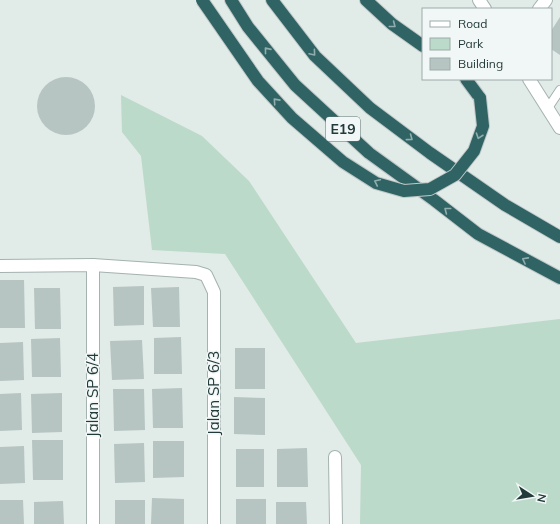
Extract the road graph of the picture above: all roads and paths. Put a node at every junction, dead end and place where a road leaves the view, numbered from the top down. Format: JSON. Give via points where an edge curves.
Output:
{"nodes":[{"id":1,"x":202,"y":0,"type":"edge"},
{"id":2,"x":231,"y":0,"type":"edge"},
{"id":3,"x":272,"y":0,"type":"edge"},
{"id":4,"x":366,"y":0,"type":"edge"},
{"id":5,"x":546,"y":0,"type":"edge"},
{"id":6,"x":540,"y":8,"type":"edge"},
{"id":7,"x":422,"y":45,"type":"edge"},
{"id":8,"x":467,"y":80,"type":"edge"},
{"id":9,"x":530,"y":80,"type":"edge"},
{"id":10,"x":560,"y":90,"type":"edge"},
{"id":11,"x":548,"y":108,"type":"junction"},
{"id":12,"x":560,"y":128,"type":"edge"},
{"id":13,"x":560,"y":237,"type":"edge"},
{"id":14,"x":93,"y":265,"type":"junction"},
{"id":15,"x":0,"y":266,"type":"edge"},
{"id":16,"x":560,"y":278,"type":"edge"},
{"id":17,"x":335,"y":457,"type":"dead end"},
{"id":18,"x":93,"y":524,"type":"edge"},
{"id":19,"x":214,"y":524,"type":"edge"},
{"id":20,"x":336,"y":524,"type":"edge"}],
"edges":[{"from":8,"to":1,"type":"highway","one_way":true,"bridge":true,"via":[[480,98],[483,126],[474,150],[455,175],[430,189],[404,192],[376,183],[343,162],[292,118],[258,81]]},
{"from":16,"to":2,"type":"highway","number":"E19","one_way":true,"via":[[478,234],[369,152],[296,85],[248,27]]},
{"from":3,"to":13,"type":"highway","number":"E19","one_way":true,"via":[[316,56],[370,108],[505,205]]},
{"from":4,"to":7,"type":"highway","one_way":true,"via":[[392,24]]},
{"from":5,"to":6,"type":"street"},
{"from":9,"to":11,"type":"street"},
{"from":10,"to":11,"type":"lane"},
{"from":11,"to":12,"type":"street"},
{"from":14,"to":15,"type":"street"},
{"from":14,"to":18,"type":"street","name":"Jalan SP 6/4"},
{"from":14,"to":19,"type":"street","name":"Jalan SP 6/3","via":[[196,272],[206,275],[214,292]]},
{"from":17,"to":20,"type":"street"}]}
